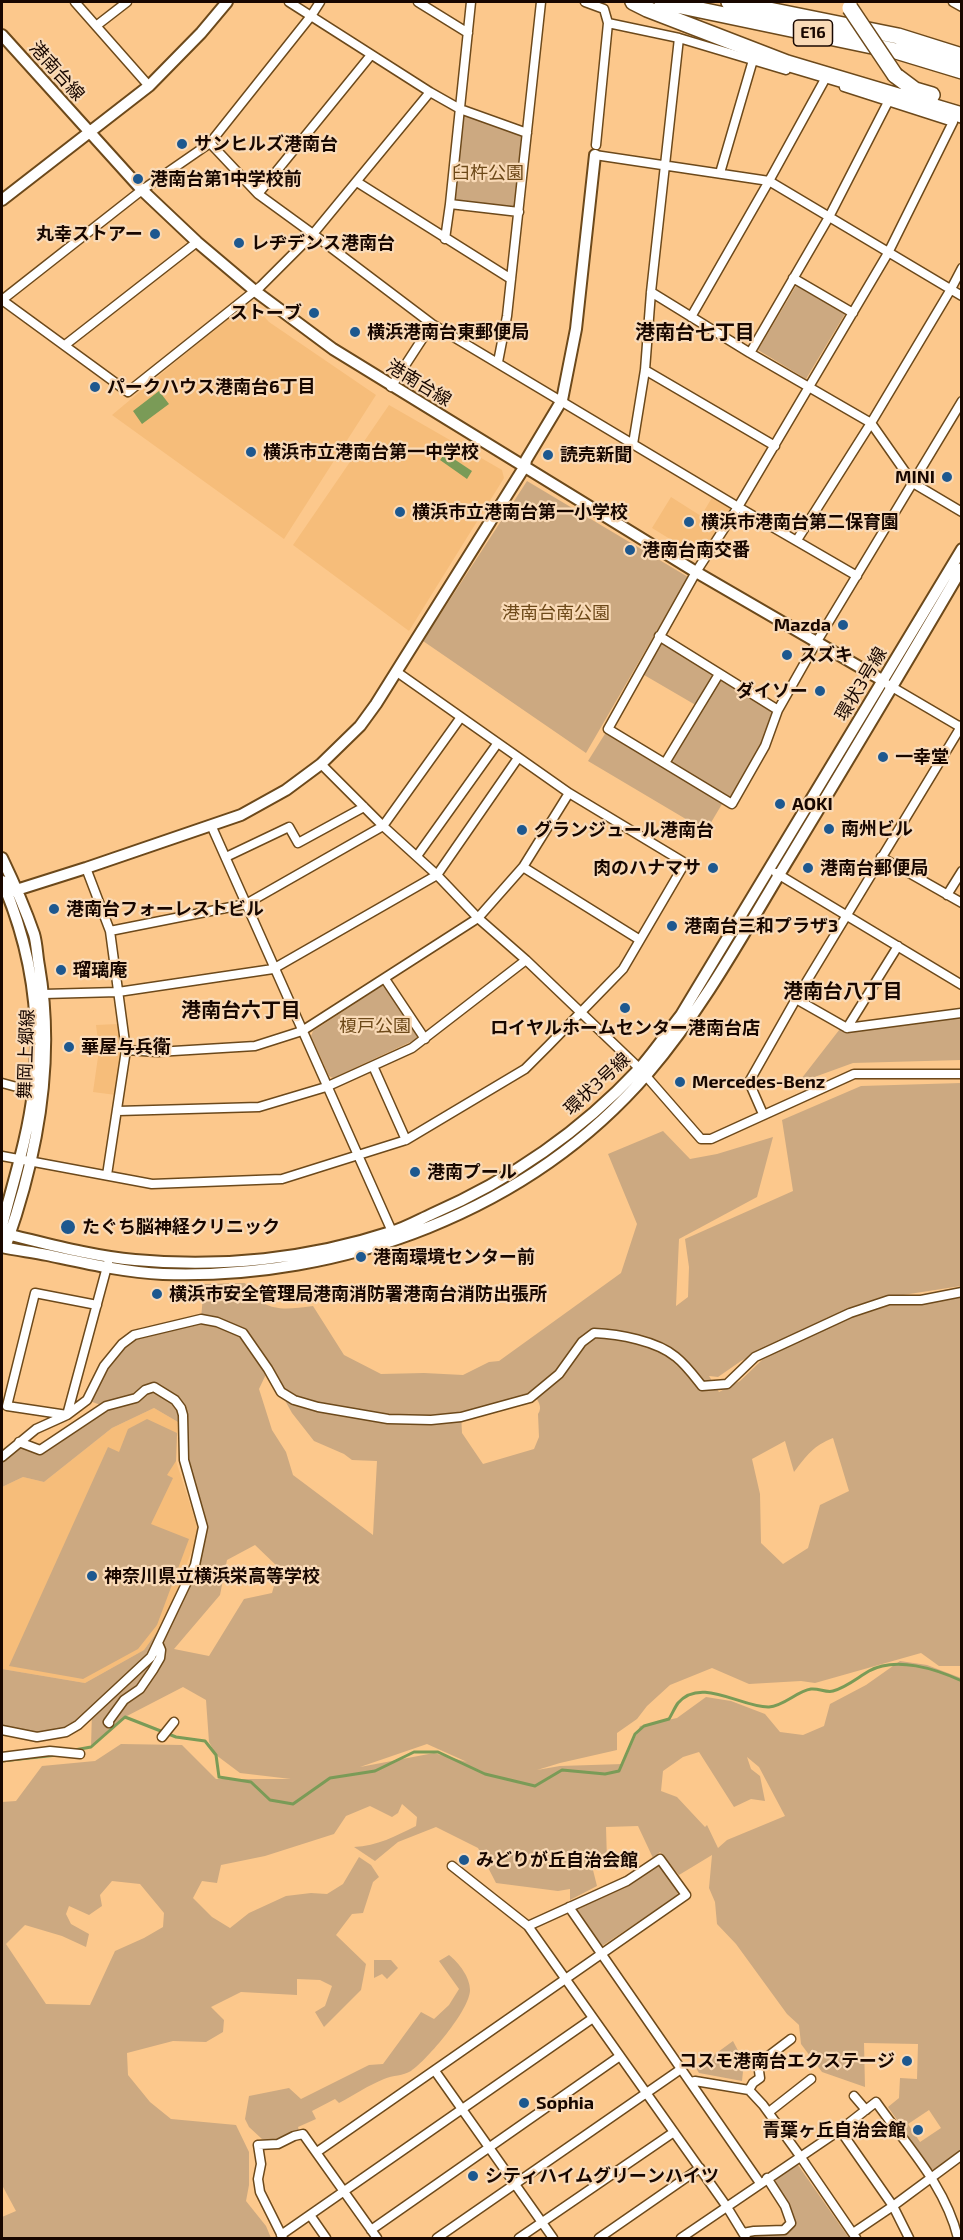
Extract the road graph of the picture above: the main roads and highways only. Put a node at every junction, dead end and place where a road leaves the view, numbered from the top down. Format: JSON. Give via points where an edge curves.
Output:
{"nodes":[{"id":1,"x":633,"y":2,"type":"edge"},
{"id":2,"x":662,"y":2,"type":"edge"},
{"id":3,"x":729,"y":2,"type":"edge"},
{"id":4,"x":846,"y":5,"type":"edge"},
{"id":5,"x":962,"y":56,"type":"edge"},
{"id":6,"x":962,"y":71,"type":"edge"},
{"id":7,"x":962,"y":105,"type":"edge"},
{"id":8,"x":962,"y":115,"type":"edge"}],
"edges":[{"from":1,"to":8,"type":"highway","via":[[787,63]]},
{"from":2,"to":6,"type":"highway","number":"E16","via":[[896,51]]},
{"from":3,"to":5,"type":"highway","number":"E16","via":[[898,36]]},
{"from":4,"to":7,"type":"highway","bridge":true,"via":[[895,75],[915,90]]}]}
